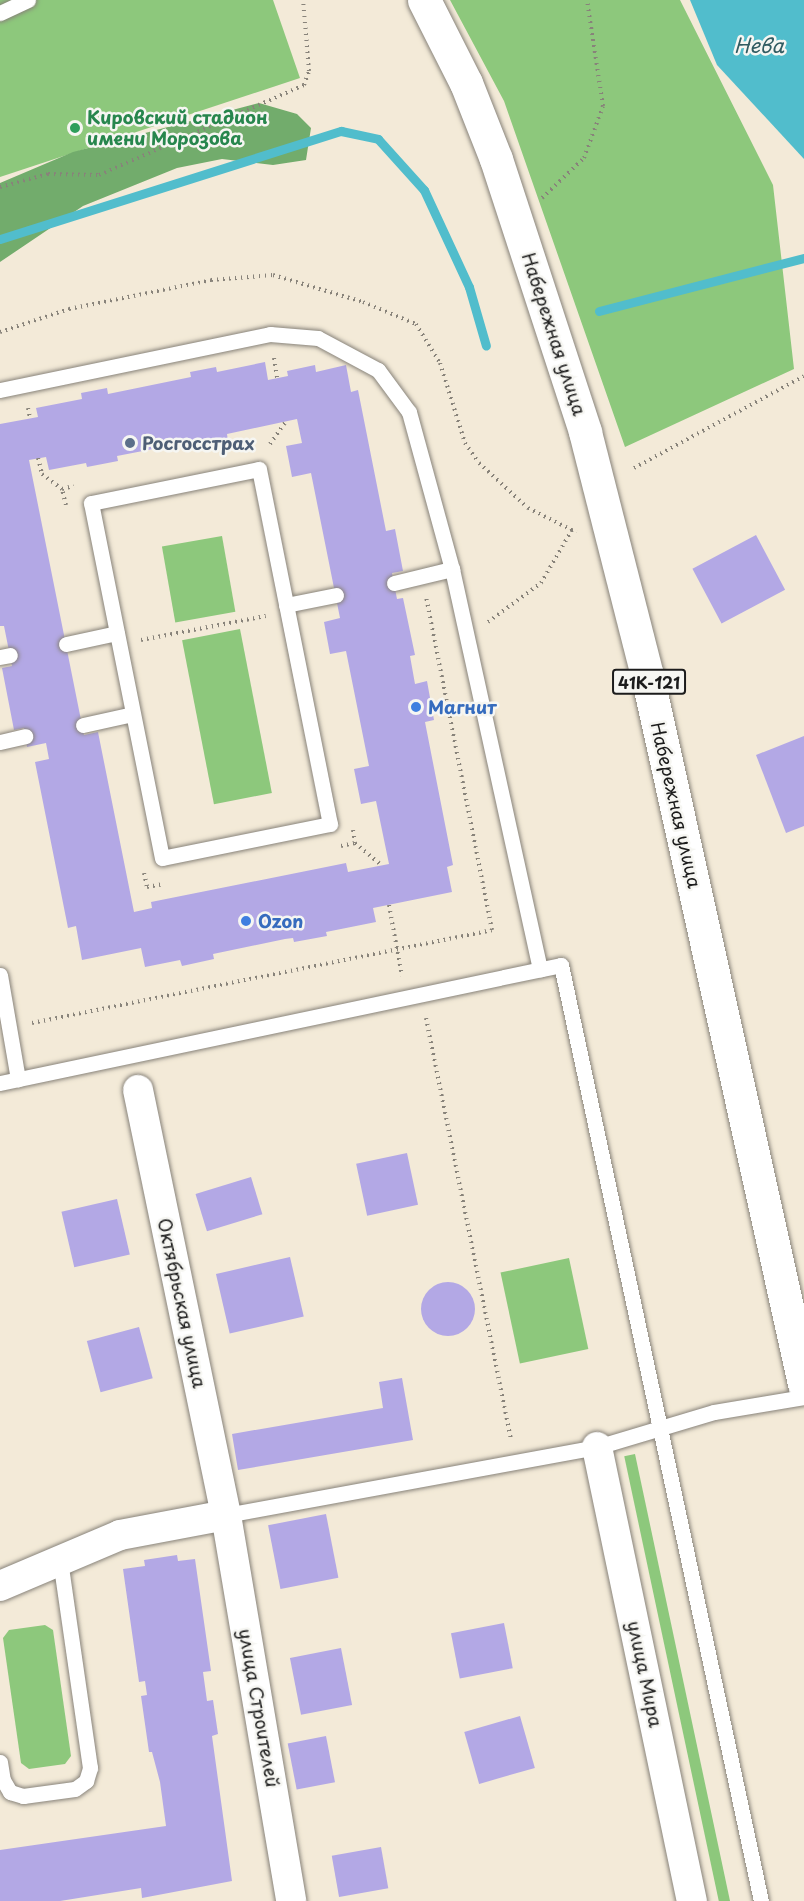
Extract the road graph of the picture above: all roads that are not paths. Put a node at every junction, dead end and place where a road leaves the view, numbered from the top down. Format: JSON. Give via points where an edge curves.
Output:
{"nodes":[{"id":1,"x":28,"y":0,"type":"edge"},
{"id":2,"x":424,"y":0,"type":"edge"},
{"id":3,"x":0,"y":13,"type":"edge"},
{"id":4,"x":0,"y":390,"type":"edge"},
{"id":5,"x":452,"y":569,"type":"junction"},
{"id":6,"x":394,"y":583,"type":"dead end"},
{"id":7,"x":336,"y":595,"type":"dead end"},
{"id":8,"x":287,"y":608,"type":"junction"},
{"id":9,"x":118,"y":639,"type":"junction"},
{"id":10,"x":66,"y":644,"type":"dead end"},
{"id":11,"x":133,"y":714,"type":"junction"},
{"id":12,"x":83,"y":725,"type":"dead end"},
{"id":13,"x":25,"y":736,"type":"dead end"},
{"id":14,"x":0,"y":742,"type":"edge"},
{"id":15,"x":540,"y":969,"type":"junction"},
{"id":16,"x":0,"y":975,"type":"edge"},
{"id":17,"x":18,"y":1079,"type":"junction"},
{"id":18,"x":0,"y":1083,"type":"edge"},
{"id":19,"x":138,"y":1090,"type":"dead end"},
{"id":20,"x":804,"y":1384,"type":"edge"},
{"id":21,"x":804,"y":1397,"type":"edge"},
{"id":22,"x":661,"y":1430,"type":"junction"},
{"id":23,"x":597,"y":1447,"type":"junction"},
{"id":24,"x":226,"y":1515,"type":"junction"},
{"id":25,"x":60,"y":1559,"type":"junction"},
{"id":26,"x":0,"y":1586,"type":"edge"},
{"id":27,"x":0,"y":1762,"type":"edge"},
{"id":28,"x":291,"y":1901,"type":"edge"},
{"id":29,"x":692,"y":1901,"type":"edge"},
{"id":30,"x":761,"y":1901,"type":"edge"}],
"edges":[{"from":1,"to":3,"type":"lane"},
{"from":2,"to":20,"type":"main road","name":"Набережная улица","number":"41К-121","via":[[466,83],[496,159],[585,432],[647,675]]},
{"from":4,"to":5,"type":"lane","via":[[270,334],[318,338],[378,370],[409,412]]},
{"from":5,"to":6,"type":"lane"},
{"from":5,"to":15,"type":"lane"},
{"from":7,"to":8,"type":"lane"},
{"from":8,"to":9,"type":"lane","via":[[259,469],[91,503]]},
{"from":8,"to":11,"type":"lane","via":[[330,824],[162,858]]},
{"from":9,"to":10,"type":"lane"},
{"from":9,"to":11,"type":"lane"},
{"from":11,"to":12,"type":"lane"},
{"from":13,"to":14,"type":"lane"},
{"from":15,"to":17,"type":"lane"},
{"from":15,"to":22,"type":"lane","via":[[561,964]]},
{"from":16,"to":17,"type":"lane"},
{"from":17,"to":18,"type":"lane"},
{"from":19,"to":24,"type":"street","name":"Октябрьская улица"},
{"from":21,"to":22,"type":"lane","via":[[714,1412]]},
{"from":22,"to":23,"type":"lane"},
{"from":22,"to":30,"type":"lane"},
{"from":23,"to":24,"type":"lane"},
{"from":23,"to":29,"type":"street","name":"улица Мира"},
{"from":24,"to":25,"type":"street","via":[[120,1535]]},
{"from":24,"to":28,"type":"street","name":"улица Строителей"},
{"from":25,"to":26,"type":"street"},
{"from":25,"to":27,"type":"lane","via":[[90,1768],[86,1781],[75,1789],[23,1796],[10,1792]]}]}
